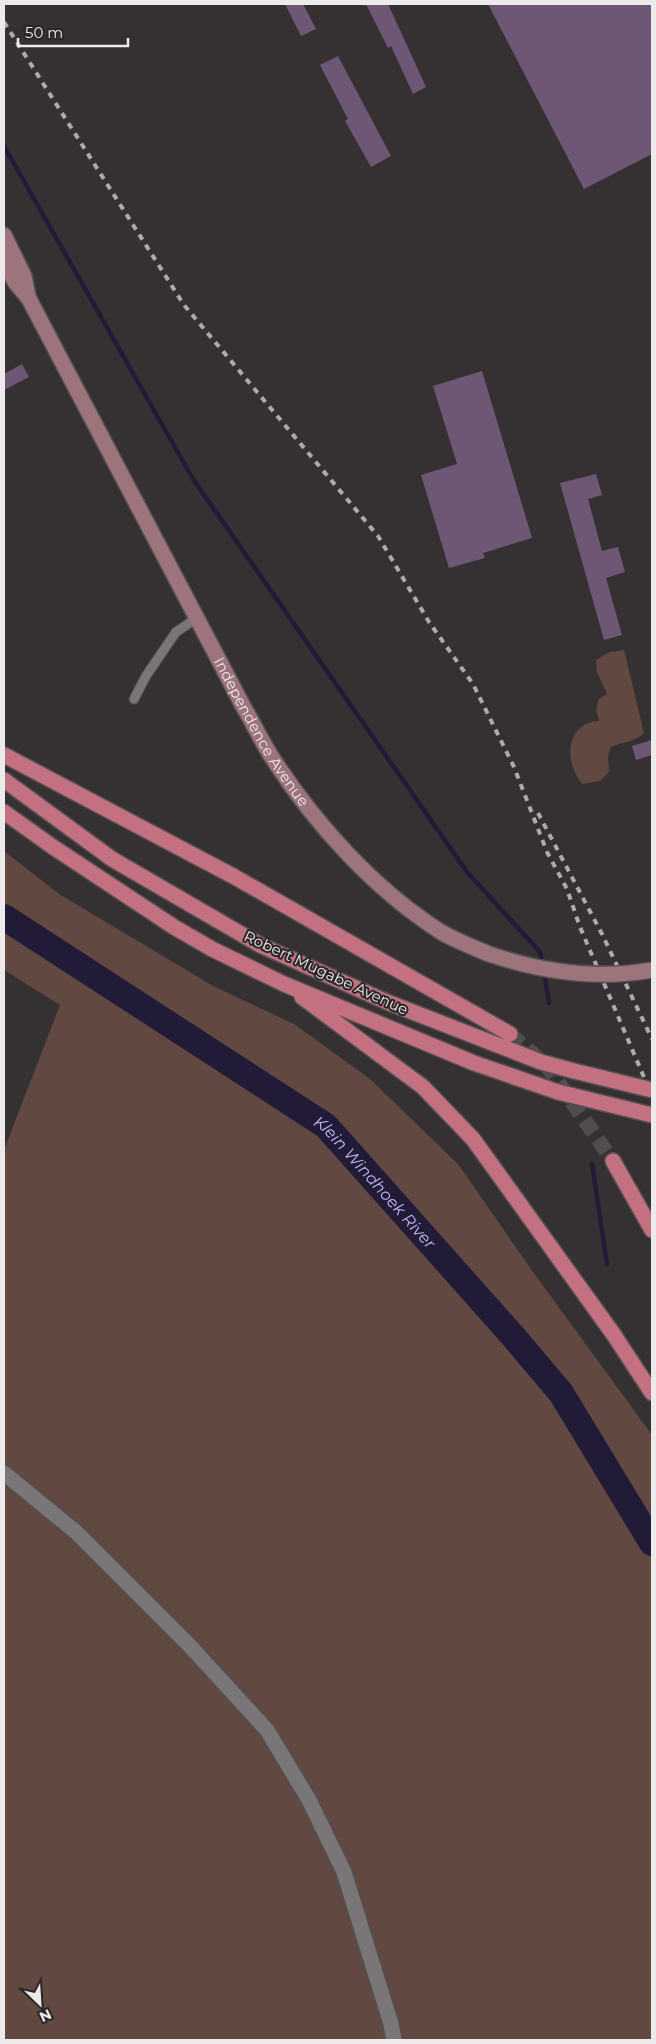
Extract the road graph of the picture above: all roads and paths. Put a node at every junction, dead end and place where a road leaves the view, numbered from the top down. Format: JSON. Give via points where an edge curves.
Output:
{"nodes":[{"id":1,"x":4,"y":235,"type":"edge"},
{"id":2,"x":4,"y":260,"type":"edge"},
{"id":3,"x":29,"y":299,"type":"junction"},
{"id":4,"x":197,"y":618,"type":"junction"},
{"id":5,"x":134,"y":699,"type":"dead end"},
{"id":6,"x":4,"y":755,"type":"edge"},
{"id":7,"x":4,"y":780,"type":"edge"},
{"id":8,"x":4,"y":812,"type":"edge"},
{"id":9,"x":652,"y":970,"type":"edge"},
{"id":10,"x":284,"y":984,"type":"junction"},
{"id":11,"x":510,"y":1034,"type":"tunnel mouth"},
{"id":12,"x":652,"y":1090,"type":"edge"},
{"id":13,"x":652,"y":1115,"type":"edge"},
{"id":14,"x":613,"y":1161,"type":"tunnel mouth"},
{"id":15,"x":652,"y":1230,"type":"edge"},
{"id":16,"x":652,"y":1393,"type":"edge"},
{"id":17,"x":4,"y":1473,"type":"edge"},
{"id":18,"x":394,"y":2040,"type":"edge"}],
"edges":[{"from":1,"to":3,"type":"main road","name":"Independence Avenue","via":[[24,276]]},
{"from":2,"to":3,"type":"main road","name":"Independence Avenue","via":[[15,282]]},
{"from":3,"to":4,"type":"main road","name":"Independence Avenue"},
{"from":4,"to":5,"type":"lane","via":[[176,632]]},
{"from":4,"to":9,"type":"main road","name":"Independence Avenue","bridge":true,"via":[[272,758],[344,849],[406,908],[441,932],[489,954],[545,970],[615,975]]},
{"from":6,"to":11,"type":"main road","via":[[232,876]]},
{"from":7,"to":12,"type":"main road","name":"Robert Mugabe Avenue","bridge":true,"via":[[112,859],[260,945],[312,970],[541,1062]]},
{"from":8,"to":10,"type":"main road","name":"Robert Mugabe Avenue","via":[[174,927]]},
{"from":10,"to":13,"type":"main road","name":"Robert Mugabe Avenue","via":[[474,1063],[558,1092]]},
{"from":10,"to":16,"type":"main road","via":[[423,1087],[473,1139]]},
{"from":14,"to":15,"type":"main road"},
{"from":17,"to":18,"type":"street","via":[[76,1532],[189,1645],[267,1730],[309,1800],[344,1872]]}]}
